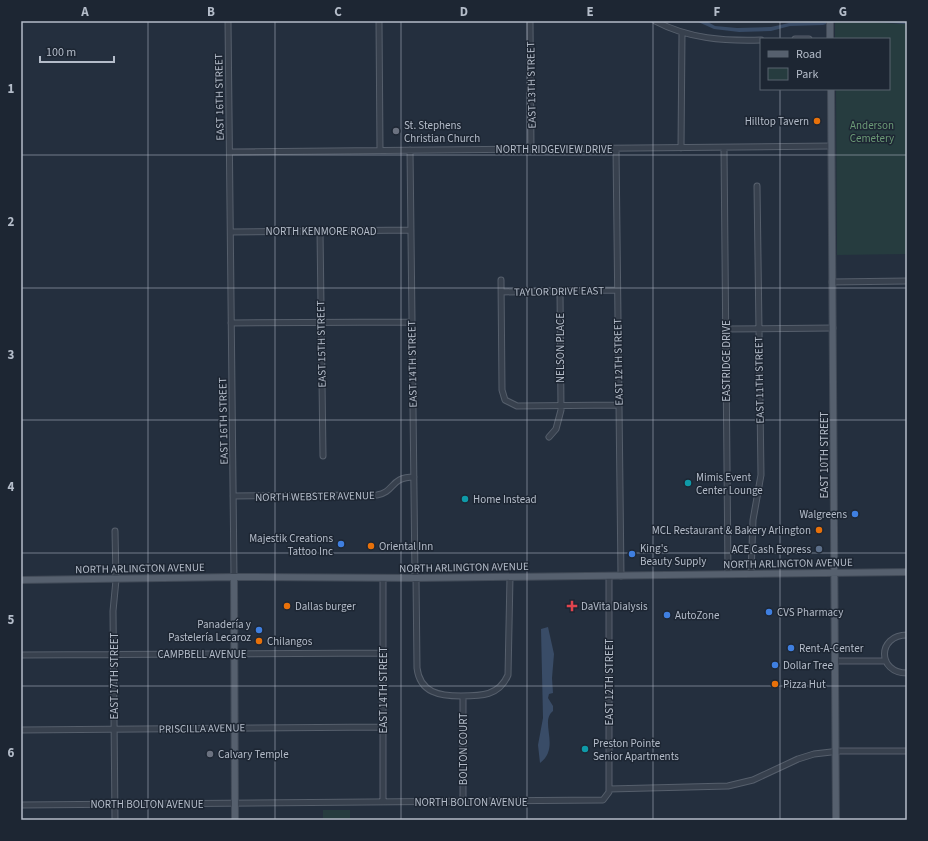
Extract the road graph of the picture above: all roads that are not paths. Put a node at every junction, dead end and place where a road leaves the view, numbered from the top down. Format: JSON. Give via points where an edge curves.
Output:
{"nodes":[{"id":1,"x":228,"y":21,"type":"edge"},
{"id":2,"x":379,"y":21,"type":"edge"},
{"id":3,"x":530,"y":21,"type":"edge"},
{"id":4,"x":655,"y":21,"type":"edge"},
{"id":5,"x":830,"y":21,"type":"edge"},
{"id":6,"x":682,"y":33,"type":"junction"},
{"id":7,"x":830,"y":37,"type":"edge"},
{"id":8,"x":760,"y":40,"type":"edge"},
{"id":9,"x":831,"y":90,"type":"edge"},
{"id":10,"x":831,"y":146,"type":"junction"},
{"id":11,"x":616,"y":148,"type":"junction"},
{"id":12,"x":681,"y":148,"type":"junction"},
{"id":13,"x":724,"y":148,"type":"junction"},
{"id":14,"x":531,"y":149,"type":"junction"},
{"id":15,"x":380,"y":150,"type":"junction"},
{"id":16,"x":410,"y":150,"type":"junction"},
{"id":17,"x":230,"y":152,"type":"junction"},
{"id":18,"x":757,"y":186,"type":"dead end"},
{"id":19,"x":411,"y":230,"type":"junction"},
{"id":20,"x":320,"y":231,"type":"junction"},
{"id":21,"x":231,"y":232,"type":"junction"},
{"id":22,"x":501,"y":280,"type":"dead end"},
{"id":23,"x":907,"y":281,"type":"edge"},
{"id":24,"x":832,"y":282,"type":"junction"},
{"id":25,"x":617,"y":290,"type":"junction"},
{"id":26,"x":560,"y":291,"type":"junction"},
{"id":27,"x":502,"y":292,"type":"junction"},
{"id":28,"x":321,"y":322,"type":"junction"},
{"id":29,"x":412,"y":322,"type":"junction"},
{"id":30,"x":231,"y":323,"type":"junction"},
{"id":31,"x":833,"y":328,"type":"junction"},
{"id":32,"x":726,"y":329,"type":"junction"},
{"id":33,"x":759,"y":329,"type":"junction"},
{"id":34,"x":619,"y":405,"type":"junction"},
{"id":35,"x":561,"y":406,"type":"junction"},
{"id":36,"x":549,"y":437,"type":"dead end"},
{"id":37,"x":323,"y":456,"type":"dead end"},
{"id":38,"x":414,"y":477,"type":"junction"},
{"id":39,"x":233,"y":496,"type":"junction"},
{"id":40,"x":115,"y":531,"type":"dead end"},
{"id":41,"x":835,"y":572,"type":"junction"},
{"id":42,"x":907,"y":572,"type":"edge"},
{"id":43,"x":728,"y":574,"type":"junction"},
{"id":44,"x":751,"y":574,"type":"junction"},
{"id":45,"x":608,"y":576,"type":"junction"},
{"id":46,"x":621,"y":576,"type":"junction"},
{"id":47,"x":234,"y":577,"type":"junction"},
{"id":48,"x":510,"y":577,"type":"junction"},
{"id":49,"x":383,"y":578,"type":"junction"},
{"id":50,"x":416,"y":578,"type":"junction"},
{"id":51,"x":21,"y":580,"type":"edge"},
{"id":52,"x":116,"y":580,"type":"junction"},
{"id":53,"x":907,"y":635,"type":"edge"},
{"id":54,"x":383,"y":653,"type":"junction"},
{"id":55,"x":234,"y":654,"type":"junction"},
{"id":56,"x":21,"y":655,"type":"edge"},
{"id":57,"x":114,"y":655,"type":"junction"},
{"id":58,"x":835,"y":661,"type":"junction"},
{"id":59,"x":886,"y":661,"type":"junction"},
{"id":60,"x":907,"y":673,"type":"edge"},
{"id":61,"x":463,"y":696,"type":"junction"},
{"id":62,"x":383,"y":727,"type":"junction"},
{"id":63,"x":235,"y":728,"type":"junction"},
{"id":64,"x":114,"y":729,"type":"junction"},
{"id":65,"x":21,"y":730,"type":"edge"},
{"id":66,"x":836,"y":751,"type":"junction"},
{"id":67,"x":907,"y":751,"type":"edge"},
{"id":68,"x":609,"y":789,"type":"junction"},
{"id":69,"x":383,"y":802,"type":"junction"},
{"id":70,"x":463,"y":802,"type":"junction"},
{"id":71,"x":235,"y":803,"type":"junction"},
{"id":72,"x":21,"y":804,"type":"edge"},
{"id":73,"x":115,"y":804,"type":"junction"},
{"id":74,"x":115,"y":820,"type":"edge"},
{"id":75,"x":235,"y":820,"type":"edge"},
{"id":76,"x":836,"y":820,"type":"edge"}],
"edges":[{"from":1,"to":17,"type":"street","name":"EAST 16TH STREET"},
{"from":2,"to":15,"type":"street"},
{"from":3,"to":14,"type":"street","name":"EAST 13TH STREET"},
{"from":4,"to":6,"type":"street"},
{"from":5,"to":7,"type":"main road"},
{"from":6,"to":8,"type":"street","via":[[719,40]]},
{"from":6,"to":12,"type":"street"},
{"from":9,"to":10,"type":"main road","name":"EAST 10TH STREET"},
{"from":10,"to":13,"type":"street","name":"NORTH RIDGEVIEW DRIVE"},
{"from":10,"to":24,"type":"main road","name":"EAST 10TH STREET"},
{"from":11,"to":12,"type":"street","name":"NORTH RIDGEVIEW DRIVE"},
{"from":11,"to":14,"type":"street","name":"NORTH RIDGEVIEW DRIVE"},
{"from":11,"to":25,"type":"street","name":"EAST 12TH STREET"},
{"from":12,"to":13,"type":"street","name":"NORTH RIDGEVIEW DRIVE"},
{"from":13,"to":32,"type":"street","name":"EASTRIDGE DRIVE"},
{"from":14,"to":16,"type":"street","name":"NORTH RIDGEVIEW DRIVE"},
{"from":15,"to":16,"type":"street","name":"NORTH RIDGEVIEW DRIVE"},
{"from":15,"to":17,"type":"street","name":"NORTH RIDGEVIEW DRIVE"},
{"from":16,"to":19,"type":"street","name":"EAST 14TH STREET"},
{"from":17,"to":21,"type":"street","name":"EAST 16TH STREET"},
{"from":18,"to":33,"type":"street","name":"EAST 11TH STREET"},
{"from":19,"to":20,"type":"street","name":"NORTH KENMORE ROAD"},
{"from":19,"to":29,"type":"street","name":"EAST 14TH STREET"},
{"from":20,"to":21,"type":"street","name":"NORTH KENMORE ROAD"},
{"from":20,"to":28,"type":"street","name":"EAST 15TH STREET"},
{"from":21,"to":30,"type":"street","name":"EAST 16TH STREET"},
{"from":22,"to":27,"type":"street"},
{"from":23,"to":24,"type":"street"},
{"from":24,"to":31,"type":"main road","name":"EAST 10TH STREET"},
{"from":25,"to":26,"type":"street","name":"TAYLOR DRIVE EAST"},
{"from":25,"to":34,"type":"street","name":"EAST 12TH STREET"},
{"from":26,"to":27,"type":"street","name":"TAYLOR DRIVE EAST"},
{"from":26,"to":35,"type":"street","name":"NELSON PLACE"},
{"from":27,"to":35,"type":"street","via":[[502,390],[505,400],[517,406]]},
{"from":28,"to":29,"type":"street"},
{"from":28,"to":30,"type":"street"},
{"from":28,"to":37,"type":"street","name":"EAST 15TH STREET"},
{"from":29,"to":38,"type":"street","name":"EAST 14TH STREET"},
{"from":30,"to":39,"type":"street","name":"EAST 16TH STREET"},
{"from":31,"to":33,"type":"street"},
{"from":31,"to":41,"type":"main road","name":"EAST 10TH STREET"},
{"from":32,"to":33,"type":"street"},
{"from":32,"to":43,"type":"street","name":"EASTRIDGE DRIVE"},
{"from":33,"to":44,"type":"street","name":"EAST 11TH STREET","via":[[760,475],[754,514]]},
{"from":34,"to":35,"type":"street"},
{"from":34,"to":46,"type":"street","name":"EAST 12TH STREET"},
{"from":35,"to":36,"type":"street","name":"NELSON PLACE","via":[[556,429]]},
{"from":38,"to":39,"type":"street","name":"NORTH WEBSTER AVENUE","via":[[399,479],[388,491],[377,495]]},
{"from":38,"to":50,"type":"street","name":"EAST 14TH STREET"},
{"from":39,"to":47,"type":"street","name":"EAST 16TH STREET"},
{"from":40,"to":52,"type":"street","name":"EAST 17TH STREET"},
{"from":41,"to":42,"type":"main road","name":"NORTH ARLINGTON AVENUE"},
{"from":41,"to":44,"type":"main road","name":"NORTH ARLINGTON AVENUE"},
{"from":41,"to":58,"type":"main road","name":"EAST 10TH STREET"},
{"from":43,"to":44,"type":"main road","name":"NORTH ARLINGTON AVENUE"},
{"from":43,"to":46,"type":"main road","name":"NORTH ARLINGTON AVENUE"},
{"from":45,"to":46,"type":"main road","name":"NORTH ARLINGTON AVENUE"},
{"from":45,"to":48,"type":"main road","name":"NORTH ARLINGTON AVENUE"},
{"from":45,"to":68,"type":"street","name":"EAST 12TH STREET"},
{"from":47,"to":49,"type":"main road","name":"NORTH ARLINGTON AVENUE"},
{"from":47,"to":52,"type":"main road","name":"NORTH ARLINGTON AVENUE"},
{"from":47,"to":55,"type":"main road","name":"EAST 16TH STREET"},
{"from":48,"to":50,"type":"main road","name":"NORTH ARLINGTON AVENUE"},
{"from":48,"to":61,"type":"street","name":"EAST 14TH STREET","via":[[507,677],[501,687],[492,693],[483,696]]},
{"from":49,"to":50,"type":"main road","name":"NORTH ARLINGTON AVENUE"},
{"from":49,"to":54,"type":"street","name":"EAST 14TH STREET"},
{"from":50,"to":61,"type":"street","name":"EAST 14TH STREET","via":[[417,668],[420,679],[426,688],[436,694]]},
{"from":51,"to":52,"type":"main road","name":"NORTH ARLINGTON AVENUE"},
{"from":52,"to":57,"type":"street","name":"EAST 17TH STREET"},
{"from":53,"to":59,"type":"street","via":[[896,636],[888,643],[884,652]]},
{"from":54,"to":55,"type":"street","name":"CAMPBELL AVENUE"},
{"from":54,"to":62,"type":"street","name":"EAST 14TH STREET"},
{"from":55,"to":57,"type":"street","name":"CAMPBELL AVENUE"},
{"from":55,"to":63,"type":"main road","name":"EAST 16TH STREET"},
{"from":56,"to":57,"type":"street","name":"CAMPBELL AVENUE"},
{"from":57,"to":64,"type":"street","name":"EAST 17TH STREET"},
{"from":58,"to":59,"type":"street"},
{"from":58,"to":66,"type":"main road","name":"EAST 10TH STREET"},
{"from":59,"to":60,"type":"street","via":[[895,671]]},
{"from":61,"to":70,"type":"street","name":"BOLTON COURT"},
{"from":62,"to":63,"type":"street","name":"PRISCILLA AVENUE"},
{"from":62,"to":69,"type":"street","name":"EAST 14TH STREET"},
{"from":63,"to":64,"type":"street","name":"PRISCILLA AVENUE"},
{"from":63,"to":71,"type":"main road","name":"EAST 16TH STREET"},
{"from":64,"to":65,"type":"street","name":"PRISCILLA AVENUE"},
{"from":64,"to":73,"type":"street","name":"EAST 17TH STREET"},
{"from":66,"to":67,"type":"street"},
{"from":66,"to":68,"type":"street","via":[[805,756],[753,780],[728,786]]},
{"from":66,"to":76,"type":"main road","name":"EAST 10TH STREET"},
{"from":68,"to":70,"type":"street","name":"NORTH BOLTON AVENUE","via":[[606,798],[600,801]]},
{"from":69,"to":70,"type":"street","name":"NORTH BOLTON AVENUE"},
{"from":69,"to":71,"type":"street","name":"NORTH BOLTON AVENUE"},
{"from":71,"to":73,"type":"street","name":"NORTH BOLTON AVENUE"},
{"from":71,"to":75,"type":"main road","name":"EAST 16TH STREET"},
{"from":72,"to":73,"type":"street","name":"NORTH BOLTON AVENUE"},
{"from":73,"to":74,"type":"street","name":"EAST 17TH STREET"}]}
